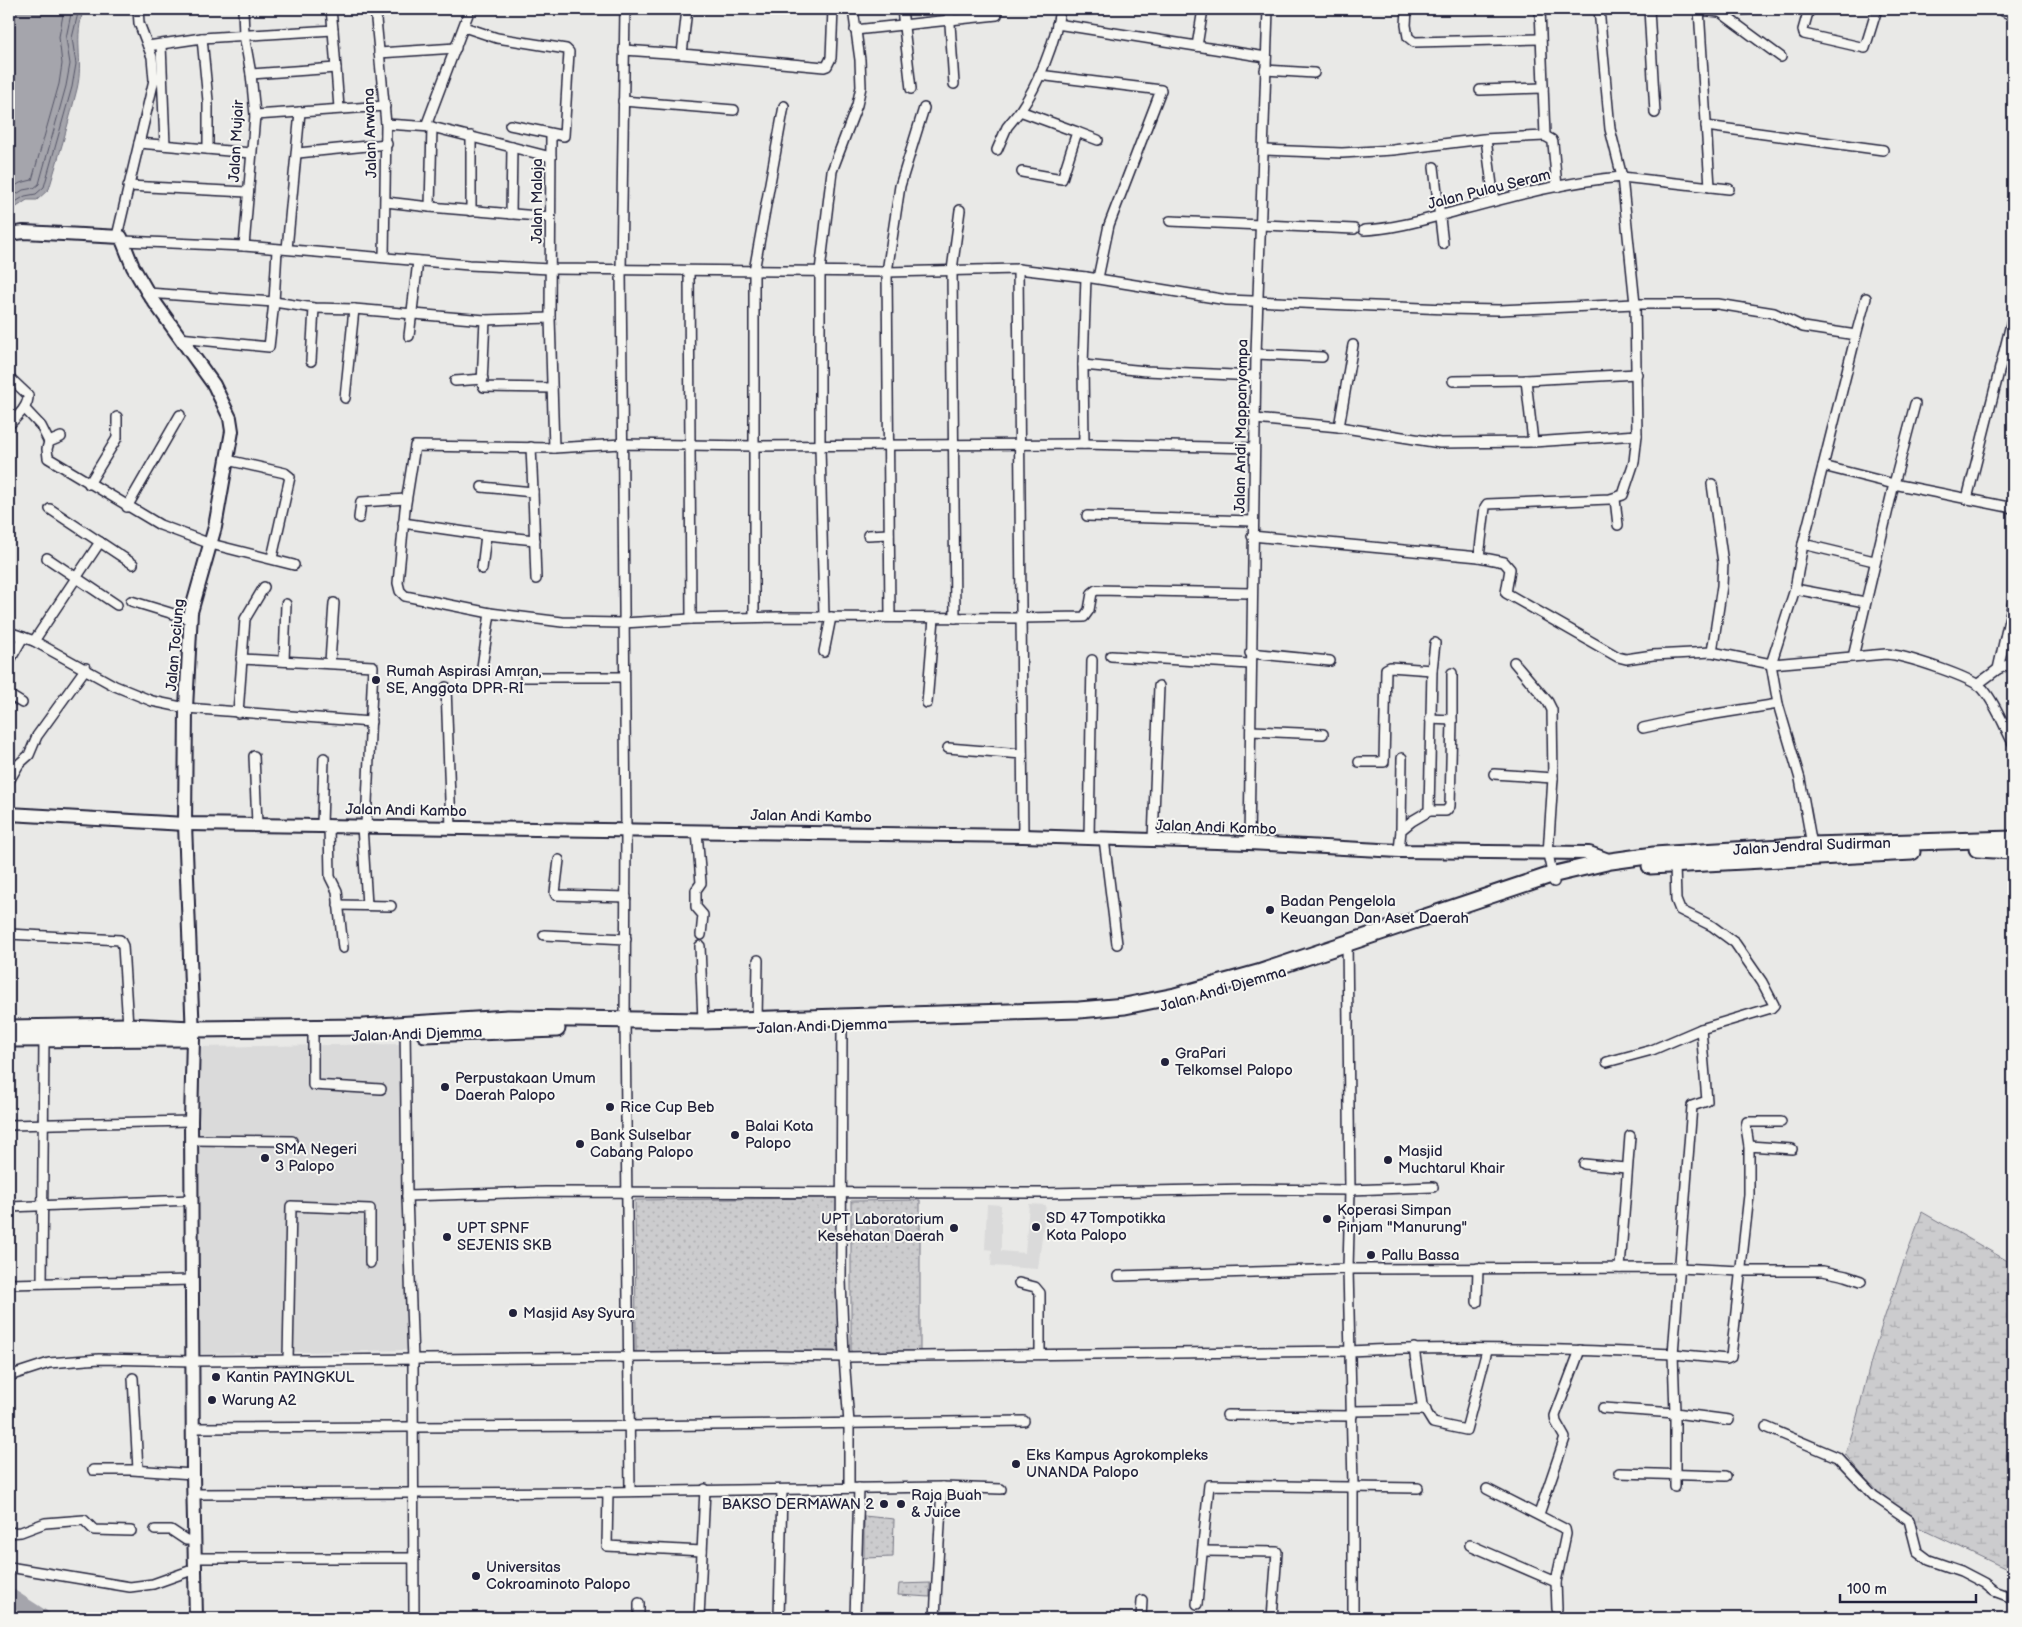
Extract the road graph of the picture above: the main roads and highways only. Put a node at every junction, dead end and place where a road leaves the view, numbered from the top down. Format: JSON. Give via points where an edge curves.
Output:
{"nodes":[{"id":1,"x":2013,"y":839,"type":"edge"},
{"id":2,"x":1993,"y":844,"type":"junction"},
{"id":3,"x":2013,"y":851,"type":"edge"},
{"id":4,"x":1612,"y":865,"type":"junction"},
{"id":5,"x":842,"y":1022,"type":"junction"},
{"id":6,"x":626,"y":1025,"type":"junction"},
{"id":7,"x":9,"y":1028,"type":"edge"},
{"id":8,"x":406,"y":1030,"type":"junction"},
{"id":9,"x":193,"y":1033,"type":"junction"},
{"id":10,"x":9,"y":1039,"type":"edge"}],
"edges":[{"from":1,"to":2,"type":"highway","name":"Jalan Jendral Sudirman"},
{"from":2,"to":3,"type":"highway","name":"Jalan Jendral Sudirman"},
{"from":2,"to":4,"type":"highway","name":"Jalan Jendral Sudirman","via":[[1674,865]]},
{"from":2,"to":4,"type":"highway","name":"Jalan Jendral Sudirman","via":[[1812,845],[1654,855]]},
{"from":4,"to":5,"type":"highway","name":"Jalan Andi Djemma","via":[[1552,878],[1347,947],[1175,996],[1125,1006],[1078,1010]]},
{"from":5,"to":6,"type":"highway","name":"Jalan Andi Djemma"},
{"from":5,"to":6,"type":"highway","name":"Jalan Andi Djemma","via":[[703,1020]]},
{"from":6,"to":8,"type":"highway","name":"Jalan Andi Djemma","via":[[508,1018]]},
{"from":7,"to":9,"type":"highway","name":"Jalan Andi Djemma","via":[[128,1026]]},
{"from":8,"to":9,"type":"highway","name":"Jalan Andi Djemma"},
{"from":8,"to":9,"type":"highway","name":"Jalan Andi Djemma","via":[[314,1037]]},
{"from":9,"to":10,"type":"highway","name":"Jalan Andi Djemma"}]}
